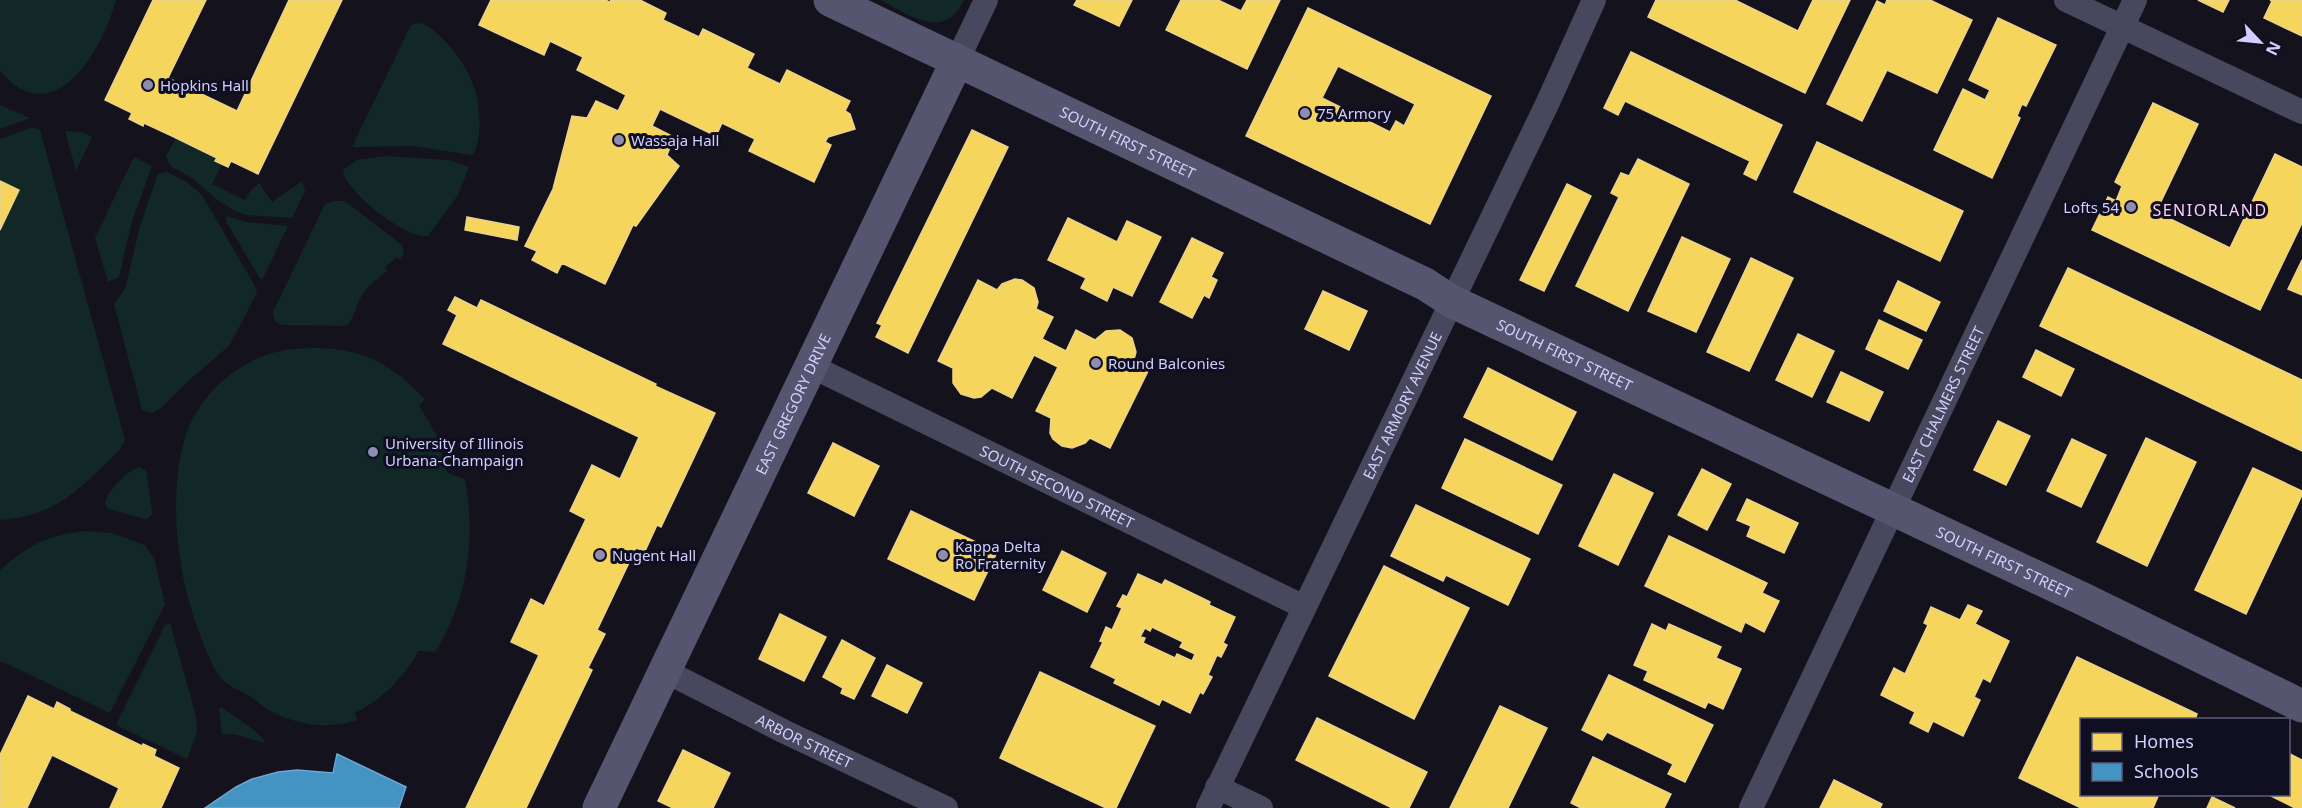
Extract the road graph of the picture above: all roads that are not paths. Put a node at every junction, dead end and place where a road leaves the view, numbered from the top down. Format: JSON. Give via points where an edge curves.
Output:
{"nodes":[{"id":1,"x":830,"y":0,"type":"edge"},
{"id":2,"x":986,"y":0,"type":"edge"},
{"id":3,"x":1594,"y":0,"type":"edge"},
{"id":4,"x":2066,"y":0,"type":"edge"},
{"id":5,"x":2135,"y":0,"type":"edge"},
{"id":6,"x":2122,"y":27,"type":"junction"},
{"id":7,"x":957,"y":61,"type":"junction"},
{"id":8,"x":2302,"y":112,"type":"edge"},
{"id":9,"x":1451,"y":301,"type":"junction"},
{"id":10,"x":811,"y":366,"type":"junction"},
{"id":11,"x":1893,"y":510,"type":"junction"},
{"id":12,"x":1304,"y":607,"type":"junction"},
{"id":13,"x":664,"y":671,"type":"junction"},
{"id":14,"x":2302,"y":706,"type":"edge"},
{"id":15,"x":1213,"y":798,"type":"edge"},
{"id":16,"x":599,"y":808,"type":"edge"},
{"id":17,"x":946,"y":808,"type":"edge"},
{"id":18,"x":1261,"y":808,"type":"edge"},
{"id":19,"x":1751,"y":808,"type":"edge"}],
"edges":[{"from":1,"to":7,"type":"street","name":"SOUTH FIRST STREET"},
{"from":2,"to":7,"type":"street","name":"EAST GREGORY DRIVE"},
{"from":3,"to":9,"type":"street","name":"EAST ARMORY AVENUE"},
{"from":4,"to":6,"type":"street"},
{"from":5,"to":6,"type":"street","name":"EAST CHALMERS STREET"},
{"from":6,"to":8,"type":"street"},
{"from":6,"to":11,"type":"street","name":"EAST CHALMERS STREET"},
{"from":7,"to":9,"type":"street","name":"SOUTH FIRST STREET","via":[[1425,284]]},
{"from":7,"to":10,"type":"street","name":"EAST GREGORY DRIVE"},
{"from":9,"to":11,"type":"street","name":"SOUTH FIRST STREET"},
{"from":9,"to":12,"type":"street","name":"EAST ARMORY AVENUE"},
{"from":10,"to":12,"type":"street","name":"SOUTH SECOND STREET"},
{"from":10,"to":13,"type":"street","name":"EAST GREGORY DRIVE"},
{"from":11,"to":14,"type":"street","name":"SOUTH FIRST STREET"},
{"from":11,"to":19,"type":"street","name":"EAST CHALMERS STREET"},
{"from":12,"to":15,"type":"street","name":"EAST ARMORY AVENUE"},
{"from":13,"to":16,"type":"street","name":"EAST GREGORY DRIVE"},
{"from":13,"to":17,"type":"street","name":"ARBOR STREET"},
{"from":15,"to":18,"type":"street"}]}
